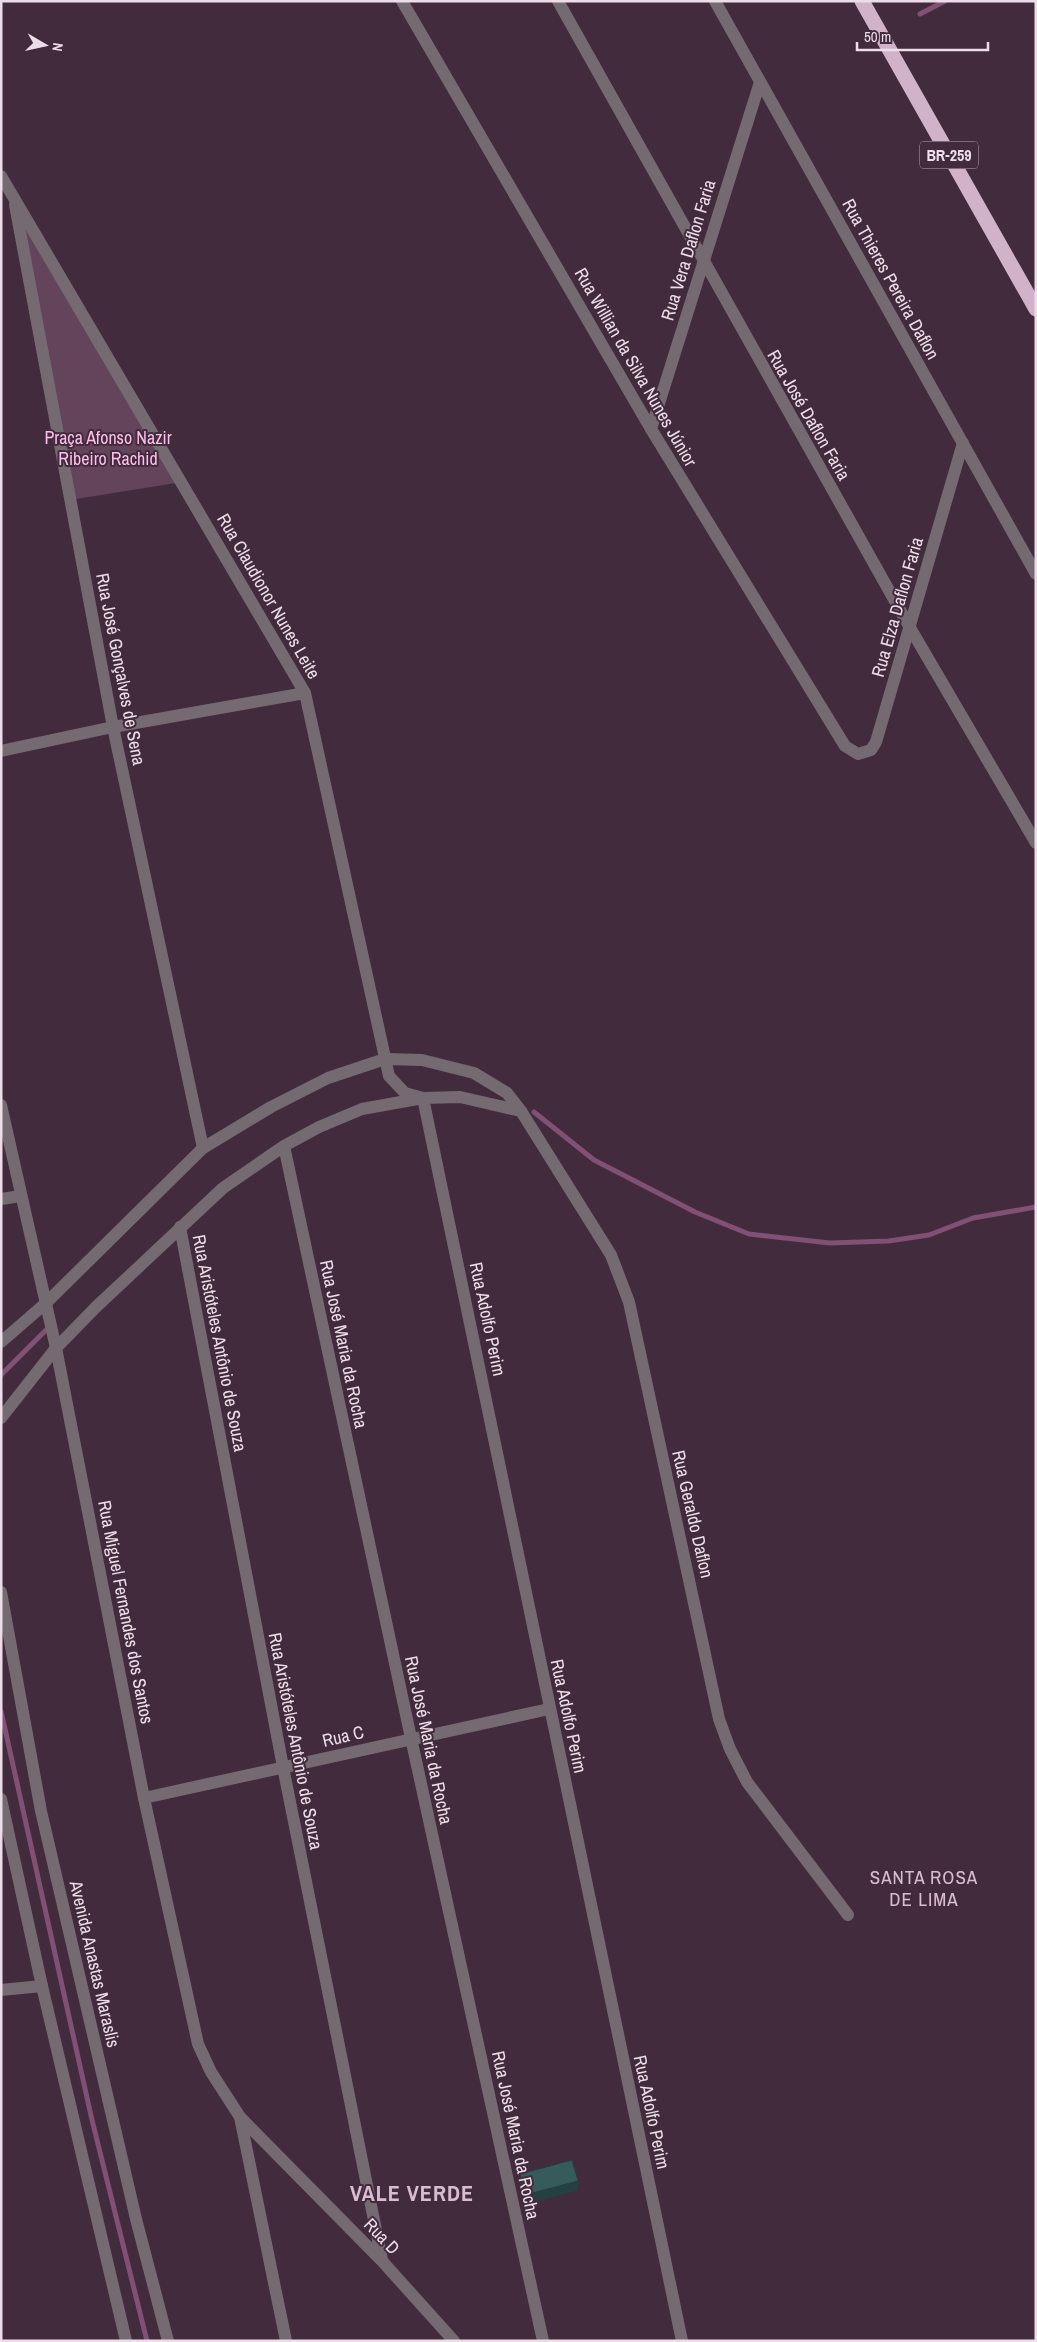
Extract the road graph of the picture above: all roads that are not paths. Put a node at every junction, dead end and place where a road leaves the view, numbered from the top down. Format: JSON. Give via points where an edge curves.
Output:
{"nodes":[{"id":1,"x":402,"y":1,"type":"edge"},
{"id":2,"x":558,"y":1,"type":"edge"},
{"id":3,"x":715,"y":1,"type":"edge"},
{"id":4,"x":862,"y":1,"type":"edge"},
{"id":5,"x":760,"y":82,"type":"junction"},
{"id":6,"x":1,"y":176,"type":"edge"},
{"id":7,"x":7,"y":196,"type":"edge"},
{"id":8,"x":702,"y":262,"type":"junction"},
{"id":9,"x":1036,"y":309,"type":"edge"},
{"id":10,"x":651,"y":429,"type":"junction"},
{"id":11,"x":963,"y":443,"type":"junction"},
{"id":12,"x":1036,"y":574,"type":"edge"},
{"id":13,"x":909,"y":626,"type":"junction"},
{"id":14,"x":305,"y":693,"type":"junction"},
{"id":15,"x":113,"y":727,"type":"junction"},
{"id":16,"x":845,"y":746,"type":"joint"},
{"id":17,"x":1,"y":750,"type":"edge"},
{"id":18,"x":1036,"y":843,"type":"edge"},
{"id":19,"x":385,"y":1059,"type":"junction"},
{"id":20,"x":422,"y":1098,"type":"junction"},
{"id":21,"x":1,"y":1105,"type":"edge"},
{"id":22,"x":521,"y":1111,"type":"junction"},
{"id":23,"x":284,"y":1146,"type":"junction"},
{"id":24,"x":203,"y":1148,"type":"junction"},
{"id":25,"x":21,"y":1196,"type":"junction"},
{"id":26,"x":1,"y":1199,"type":"edge"},
{"id":27,"x":180,"y":1227,"type":"junction"},
{"id":28,"x":46,"y":1304,"type":"junction"},
{"id":29,"x":1,"y":1342,"type":"edge"},
{"id":30,"x":56,"y":1348,"type":"junction"},
{"id":31,"x":1,"y":1418,"type":"edge"},
{"id":32,"x":1,"y":1592,"type":"edge"},
{"id":33,"x":549,"y":1709,"type":"junction"},
{"id":34,"x":411,"y":1738,"type":"junction"},
{"id":35,"x":283,"y":1767,"type":"junction"},
{"id":36,"x":144,"y":1798,"type":"junction"},
{"id":37,"x":1,"y":1799,"type":"edge"},
{"id":38,"x":7,"y":1846,"type":"edge"},
{"id":39,"x":848,"y":1915,"type":"dead end"},
{"id":40,"x":42,"y":1986,"type":"junction"},
{"id":41,"x":1,"y":1990,"type":"edge"},
{"id":42,"x":240,"y":2117,"type":"junction"},
{"id":43,"x":382,"y":2261,"type":"junction"},
{"id":44,"x":441,"y":2328,"type":"junction"},
{"id":45,"x":126,"y":2341,"type":"edge"},
{"id":46,"x":168,"y":2341,"type":"edge"},
{"id":47,"x":286,"y":2341,"type":"edge"},
{"id":48,"x":444,"y":2341,"type":"edge"},
{"id":49,"x":454,"y":2341,"type":"edge"},
{"id":50,"x":543,"y":2341,"type":"edge"},
{"id":51,"x":682,"y":2341,"type":"edge"}],
"edges":[{"from":1,"to":10,"type":"street","name":"Rua Willian da Silva Nunes Júnior"},
{"from":2,"to":8,"type":"street","name":"Rua José Daflon Faria"},
{"from":3,"to":5,"type":"street","name":"Rua Thieres Pereira Daflon"},
{"from":4,"to":9,"type":"highway","number":"BR-259"},
{"from":5,"to":8,"type":"street","name":"Rua Vera Daflon Faria"},
{"from":5,"to":11,"type":"street","name":"Rua Thieres Pereira Daflon"},
{"from":6,"to":7,"type":"street","name":"Rua Claudionor Nunes Leite"},
{"from":7,"to":14,"type":"street","name":"Rua Claudionor Nunes Leite"},
{"from":7,"to":15,"type":"street","name":"Rua José Gonçalves de Sena"},
{"from":8,"to":10,"type":"street","name":"Rua Vera Daflon Faria"},
{"from":8,"to":13,"type":"street","name":"Rua José Daflon Faria"},
{"from":10,"to":16,"type":"street","name":"Rua Willian da Silva Nunes Júnior"},
{"from":11,"to":12,"type":"street","name":"Rua Thieres Pereira Daflon"},
{"from":11,"to":13,"type":"street","name":"Rua Elza Daflon Faria"},
{"from":13,"to":16,"type":"street","name":"Rua Elza Daflon Faria","via":[[876,742],[864,754],[851,752]]},
{"from":13,"to":18,"type":"street","name":"Rua José Daflon Faria"},
{"from":14,"to":15,"type":"street"},
{"from":14,"to":19,"type":"street","name":"Rua Claudionor Nunes Leite"},
{"from":15,"to":17,"type":"street"},
{"from":15,"to":24,"type":"street","name":"Rua José Gonçalves de Sena"},
{"from":19,"to":20,"type":"street","name":"Rua Claudionor Nunes Leite","via":[[389,1076],[398,1086],[405,1093]]},
{"from":19,"to":22,"type":"street","name":"Rua Geraldo Daflon","via":[[422,1060],[474,1073],[494,1083]]},
{"from":19,"to":24,"type":"street","name":"Rua Geraldo Daflon","via":[[328,1078],[271,1107]]},
{"from":20,"to":22,"type":"street","via":[[460,1097]]},
{"from":20,"to":23,"type":"street","via":[[362,1109]]},
{"from":20,"to":33,"type":"street","name":"Rua Adolfo Perim"},
{"from":21,"to":25,"type":"street","name":"Rua Miguel Fernandes dos Santos"},
{"from":22,"to":39,"type":"street","name":"Rua Geraldo Daflon","via":[[610,1255],[629,1302],[719,1719],[730,1749],[746,1782]]},
{"from":23,"to":27,"type":"street","via":[[223,1188]]},
{"from":23,"to":34,"type":"street","name":"Rua José Maria da Rocha"},
{"from":24,"to":28,"type":"street","name":"Rua Geraldo Daflon"},
{"from":25,"to":26,"type":"street"},
{"from":25,"to":28,"type":"street","name":"Rua Miguel Fernandes dos Santos"},
{"from":27,"to":30,"type":"street"},
{"from":27,"to":35,"type":"street","name":"Rua Aristóteles Antônio de Souza"},
{"from":28,"to":29,"type":"street"},
{"from":28,"to":30,"type":"street","name":"Rua Miguel Fernandes dos Santos"},
{"from":30,"to":31,"type":"street"},
{"from":30,"to":36,"type":"street","name":"Rua Miguel Fernandes dos Santos"},
{"from":32,"to":46,"type":"street","name":"Avenida Anastas Maraslis","via":[[41,1811],[136,2219]]},
{"from":33,"to":34,"type":"street","name":"Rua C"},
{"from":33,"to":51,"type":"street","name":"Rua Adolfo Perim"},
{"from":34,"to":35,"type":"street","name":"Rua C"},
{"from":34,"to":50,"type":"street","name":"Rua José Maria da Rocha"},
{"from":35,"to":36,"type":"street","name":"Rua C"},
{"from":35,"to":43,"type":"street","name":"Rua Aristóteles Antônio de Souza"},
{"from":36,"to":42,"type":"street","name":"Rua Miguel Fernandes dos Santos","via":[[198,2044],[211,2072]]},
{"from":37,"to":38,"type":"street"},
{"from":38,"to":40,"type":"street"},
{"from":40,"to":41,"type":"street"},
{"from":40,"to":45,"type":"street"},
{"from":42,"to":43,"type":"street","name":"Rua D"},
{"from":42,"to":47,"type":"street"},
{"from":43,"to":44,"type":"street","name":"Rua D"},
{"from":44,"to":48,"type":"street"},
{"from":44,"to":49,"type":"street","name":"Rua D"}]}
